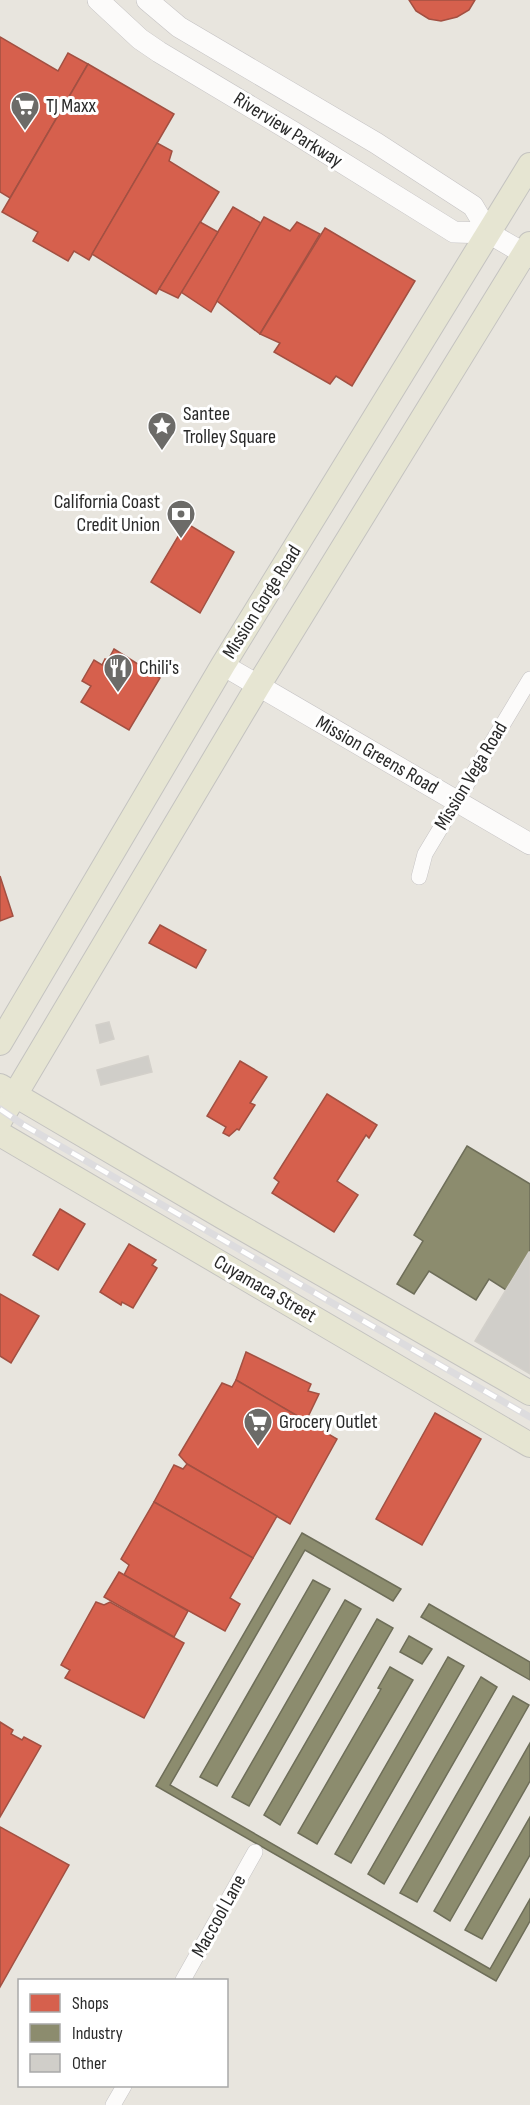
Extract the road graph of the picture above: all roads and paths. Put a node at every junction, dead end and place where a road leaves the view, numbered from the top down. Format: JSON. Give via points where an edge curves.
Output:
{"nodes":[{"id":1,"x":98,"y":0,"type":"edge"},
{"id":2,"x":147,"y":0,"type":"edge"},
{"id":3,"x":530,"y":165,"type":"edge"},
{"id":4,"x":489,"y":233,"type":"junction"},
{"id":5,"x":528,"y":252,"type":"edge"},
{"id":6,"x":223,"y":665,"type":"junction"},
{"id":7,"x":530,"y":679,"type":"edge"},
{"id":8,"x":258,"y":686,"type":"junction"},
{"id":9,"x":455,"y":800,"type":"junction"},
{"id":10,"x":530,"y":844,"type":"edge"},
{"id":11,"x":419,"y":876,"type":"dead end"},
{"id":12,"x":0,"y":1044,"type":"edge"},
{"id":13,"x":7,"y":1090,"type":"edge"},
{"id":14,"x":0,"y":1120,"type":"edge"},
{"id":15,"x":0,"y":1134,"type":"edge"},
{"id":16,"x":530,"y":1394,"type":"edge"},
{"id":17,"x":530,"y":1445,"type":"edge"},
{"id":18,"x":255,"y":1852,"type":"dead end"},
{"id":19,"x":184,"y":1979,"type":"edge"},
{"id":20,"x":123,"y":2087,"type":"edge"},
{"id":21,"x":112,"y":2105,"type":"edge"}],
"edges":[{"from":1,"to":4,"type":"main road","name":"Riverview Parkway","via":[[159,52],[454,232]]},
{"from":2,"to":4,"type":"main road","name":"Riverview Parkway","via":[[179,27],[376,143],[473,206]]},
{"from":3,"to":4,"type":"main road","name":"Mission Gorge Road"},
{"from":4,"to":5,"type":"main road","name":"Riverview Parkway"},
{"from":4,"to":6,"type":"main road","name":"Mission Gorge Road"},
{"from":5,"to":8,"type":"main road","name":"Mission Gorge Road"},
{"from":6,"to":8,"type":"main road","name":"Mission Greens Road"},
{"from":6,"to":12,"type":"main road","name":"Mission Gorge Road"},
{"from":7,"to":9,"type":"street","name":"Mission Vega Road"},
{"from":8,"to":9,"type":"main road","name":"Mission Greens Road"},
{"from":8,"to":13,"type":"main road","name":"Mission Gorge Road"},
{"from":9,"to":10,"type":"main road","name":"Mission Greens Road"},
{"from":9,"to":11,"type":"street","name":"Mission Vega Road","via":[[425,854]]},
{"from":13,"to":14,"type":"main road","name":"Mission Gorge Road"},
{"from":13,"to":16,"type":"main road"},
{"from":15,"to":17,"type":"main road","name":"Cuyamaca Street"},
{"from":18,"to":19,"type":"street","name":"Maccool Lane"},
{"from":20,"to":21,"type":"street"}]}
